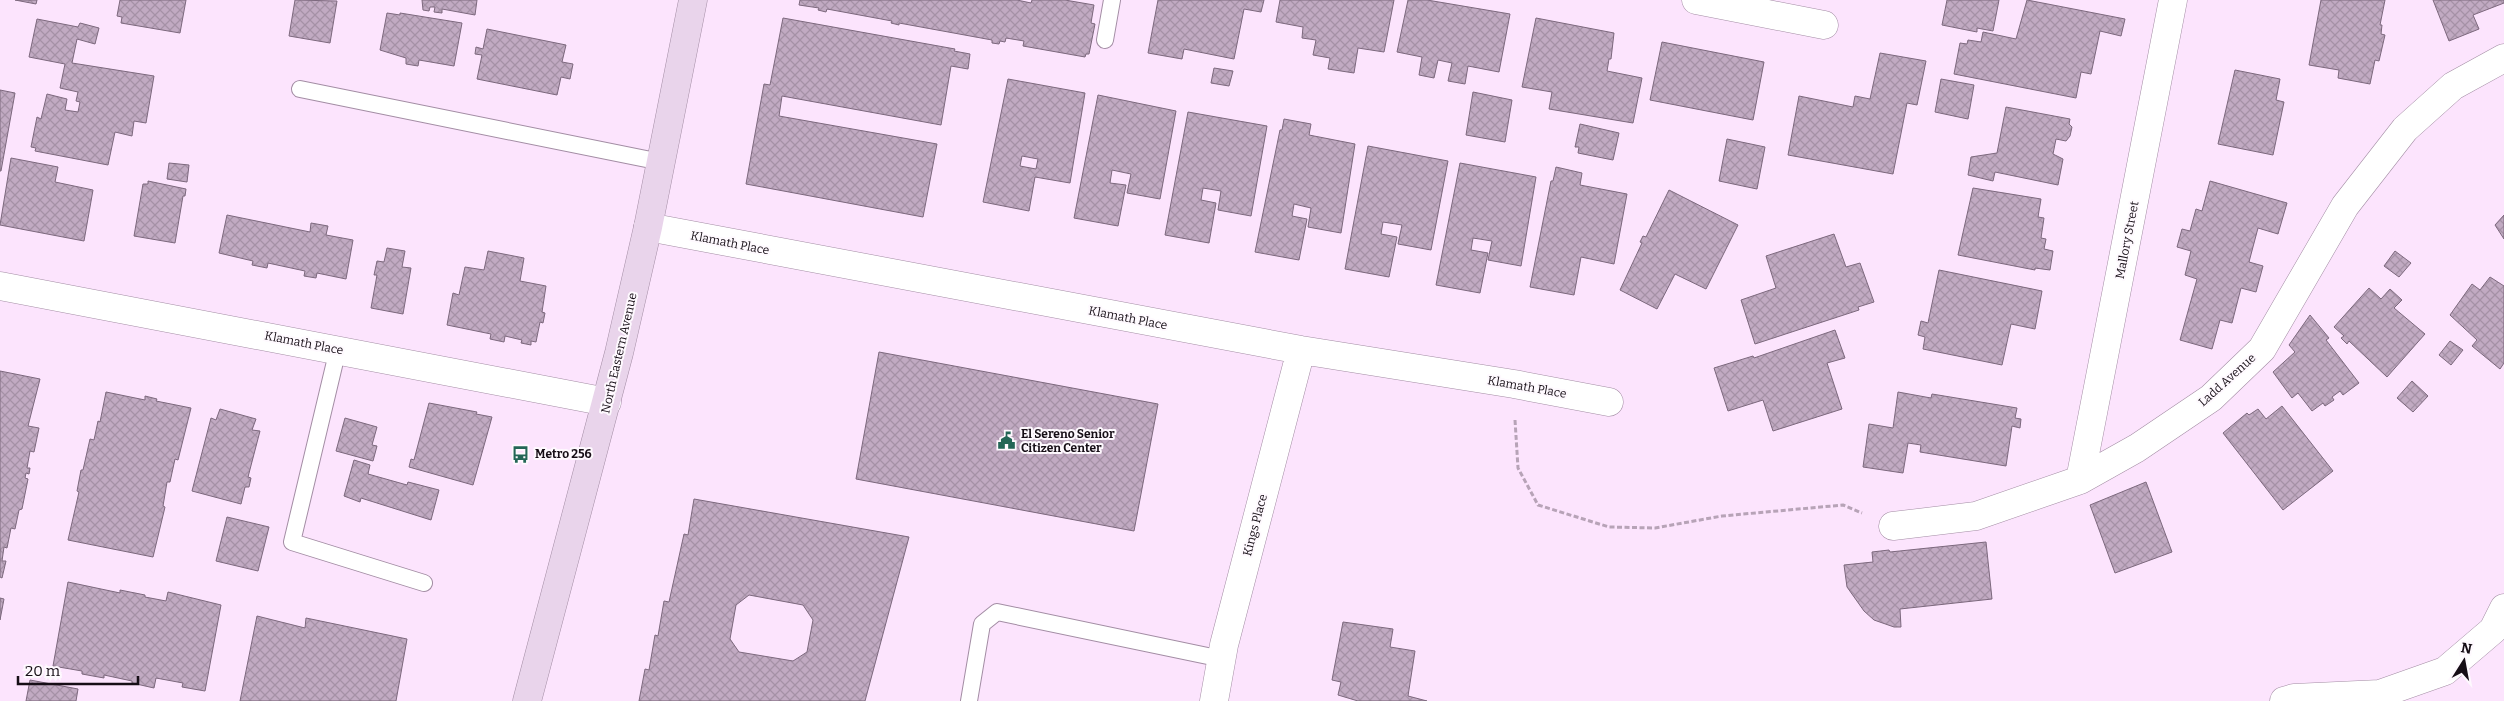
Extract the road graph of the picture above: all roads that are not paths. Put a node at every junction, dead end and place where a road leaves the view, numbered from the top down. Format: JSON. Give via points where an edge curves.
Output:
{"nodes":[{"id":1,"x":693,"y":0,"type":"edge"},
{"id":2,"x":1112,"y":0,"type":"edge"},
{"id":3,"x":1696,"y":0,"type":"edge"},
{"id":4,"x":2173,"y":0,"type":"edge"},
{"id":5,"x":1824,"y":25,"type":"dead end"},
{"id":6,"x":1105,"y":40,"type":"dead end"},
{"id":7,"x":2504,"y":58,"type":"edge"},
{"id":8,"x":300,"y":89,"type":"dead end"},
{"id":9,"x":661,"y":162,"type":"junction"},
{"id":10,"x":648,"y":227,"type":"junction"},
{"id":11,"x":0,"y":286,"type":"edge"},
{"id":12,"x":338,"y":349,"type":"junction"},
{"id":13,"x":1301,"y":350,"type":"junction"},
{"id":14,"x":607,"y":402,"type":"junction"},
{"id":15,"x":1609,"y":402,"type":"dead end"},
{"id":16,"x":2080,"y":480,"type":"junction"},
{"id":17,"x":1893,"y":526,"type":"road end"},
{"id":18,"x":424,"y":583,"type":"dead end"},
{"id":19,"x":2504,"y":608,"type":"edge"},
{"id":20,"x":1222,"y":659,"type":"junction"},
{"id":21,"x":527,"y":701,"type":"edge"},
{"id":22,"x":969,"y":701,"type":"edge"},
{"id":23,"x":1214,"y":701,"type":"edge"},
{"id":24,"x":2284,"y":701,"type":"edge"}],
"edges":[{"from":1,"to":9,"type":"main road","name":"North Eastern Avenue"},
{"from":2,"to":6,"type":"lane"},
{"from":3,"to":5,"type":"street"},
{"from":4,"to":16,"type":"street","name":"Mallory Street"},
{"from":7,"to":16,"type":"street","name":"Ladd Avenue","via":[[2453,86],[2405,130],[2344,206],[2262,350],[2211,398],[2137,448]]},
{"from":8,"to":9,"type":"lane"},
{"from":9,"to":10,"type":"main road","name":"North Eastern Avenue"},
{"from":10,"to":13,"type":"street","name":"Klamath Place"},
{"from":10,"to":14,"type":"main road","name":"North Eastern Avenue"},
{"from":11,"to":12,"type":"street","name":"Klamath Place"},
{"from":12,"to":14,"type":"street","name":"Klamath Place"},
{"from":12,"to":18,"type":"lane","via":[[292,542]]},
{"from":13,"to":15,"type":"street","name":"Klamath Place"},
{"from":13,"to":20,"type":"street","name":"Kings Place"},
{"from":14,"to":21,"type":"main road","name":"North Eastern Avenue"},
{"from":16,"to":17,"type":"street","name":"Ladd Avenue","via":[[1976,516]]},
{"from":19,"to":24,"type":"street","via":[[2493,630],[2445,670],[2380,694]]},
{"from":20,"to":22,"type":"lane","via":[[997,612],[982,624]]},
{"from":20,"to":23,"type":"street","name":"Kings Place"}]}
